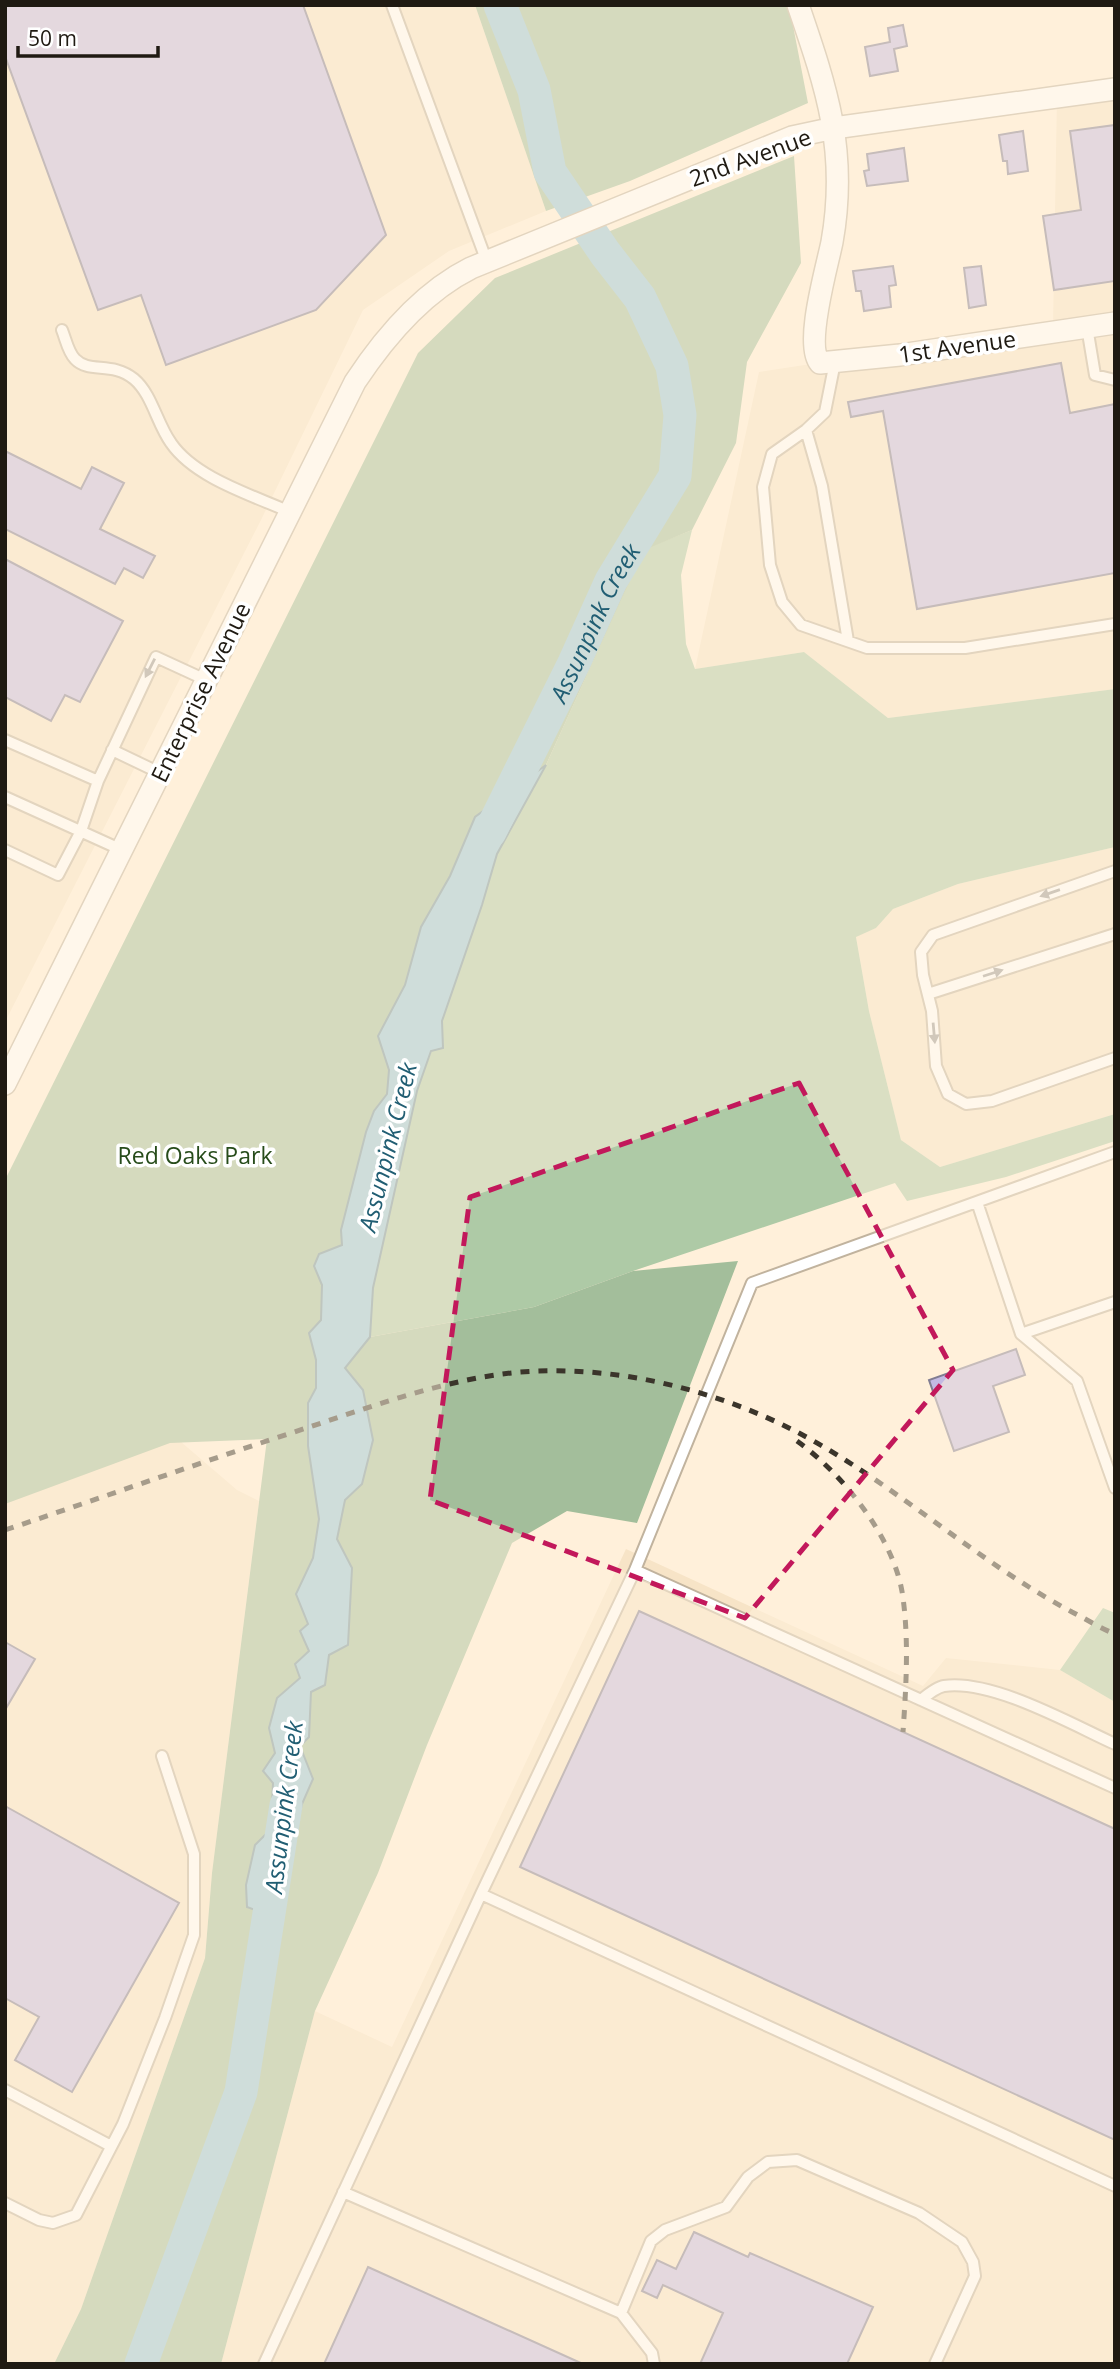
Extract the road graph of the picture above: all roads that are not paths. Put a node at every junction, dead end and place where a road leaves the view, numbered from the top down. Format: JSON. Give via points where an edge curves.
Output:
{"nodes":[{"id":1,"x":392,"y":5,"type":"edge"},
{"id":2,"x":798,"y":5,"type":"edge"},
{"id":3,"x":1115,"y":89,"type":"edge"},
{"id":4,"x":834,"y":128,"type":"junction"},
{"id":5,"x":486,"y":261,"type":"junction"},
{"id":6,"x":413,"y":312,"type":"joint"},
{"id":7,"x":1115,"y":323,"type":"edge"},
{"id":8,"x":1087,"y":327,"type":"junction"},
{"id":9,"x":62,"y":330,"type":"dead end"},
{"id":10,"x":835,"y":362,"type":"junction"},
{"id":11,"x":1115,"y":380,"type":"edge"},
{"id":12,"x":806,"y":430,"type":"junction"},
{"id":13,"x":290,"y":512,"type":"junction"},
{"id":14,"x":1115,"y":624,"type":"edge"},
{"id":15,"x":848,"y":641,"type":"junction"},
{"id":16,"x":206,"y":680,"type":"junction"},
{"id":17,"x":5,"y":740,"type":"edge"},
{"id":18,"x":112,"y":750,"type":"junction"},
{"id":19,"x":160,"y":773,"type":"junction"},
{"id":20,"x":98,"y":781,"type":"junction"},
{"id":21,"x":5,"y":797,"type":"edge"},
{"id":22,"x":81,"y":831,"type":"junction"},
{"id":23,"x":122,"y":849,"type":"junction"},
{"id":24,"x":5,"y":850,"type":"edge"},
{"id":25,"x":1115,"y":871,"type":"edge"},
{"id":26,"x":1115,"y":934,"type":"edge"},
{"id":27,"x":928,"y":994,"type":"junction"},
{"id":28,"x":1115,"y":1058,"type":"edge"},
{"id":29,"x":5,"y":1084,"type":"edge"},
{"id":30,"x":1115,"y":1152,"type":"edge"},
{"id":31,"x":977,"y":1202,"type":"junction"},
{"id":32,"x":1115,"y":1302,"type":"edge"},
{"id":33,"x":1021,"y":1334,"type":"junction"},
{"id":34,"x":1115,"y":1488,"type":"edge"},
{"id":35,"x":635,"y":1570,"type":"junction"},
{"id":36,"x":920,"y":1700,"type":"junction"},
{"id":37,"x":1115,"y":1744,"type":"edge"},
{"id":38,"x":162,"y":1756,"type":"dead end"},
{"id":39,"x":1115,"y":1788,"type":"edge"},
{"id":40,"x":481,"y":1894,"type":"junction"},
{"id":41,"x":5,"y":2090,"type":"edge"},
{"id":42,"x":111,"y":2147,"type":"junction"},
{"id":43,"x":1115,"y":2186,"type":"edge"},
{"id":44,"x":343,"y":2192,"type":"junction"},
{"id":45,"x":5,"y":2203,"type":"edge"},
{"id":46,"x":621,"y":2313,"type":"junction"},
{"id":47,"x":264,"y":2364,"type":"edge"},
{"id":48,"x":654,"y":2364,"type":"edge"},
{"id":49,"x":935,"y":2364,"type":"edge"}],
"edges":[{"from":1,"to":5,"type":"lane"},
{"from":2,"to":4,"type":"street"},
{"from":3,"to":4,"type":"street","name":"2nd Avenue"},
{"from":4,"to":5,"type":"street","name":"2nd Avenue","via":[[792,137]]},
{"from":4,"to":10,"type":"street","via":[[838,158],[835,222],[814,344],[820,363]]},
{"from":5,"to":6,"type":"street","name":"2nd Avenue","via":[[461,273]]},
{"from":6,"to":13,"type":"street","name":"Enterprise Avenue","via":[[372,355],[355,382]]},
{"from":7,"to":8,"type":"street","name":"1st Avenue"},
{"from":8,"to":10,"type":"street","name":"1st Avenue"},
{"from":8,"to":11,"type":"lane","via":[[1095,375]]},
{"from":9,"to":13,"type":"lane","via":[[76,361],[90,368],[122,370],[137,381],[160,426],[187,461]]},
{"from":10,"to":12,"type":"lane","via":[[825,412]]},
{"from":12,"to":15,"type":"lane","via":[[821,486]]},
{"from":12,"to":15,"type":"lane","via":[[772,454],[763,487],[770,565],[782,602],[801,625]]},
{"from":13,"to":16,"type":"street","name":"Enterprise Avenue"},
{"from":14,"to":15,"type":"lane","via":[[965,648],[867,648]]},
{"from":16,"to":18,"type":"lane","one_way":true,"via":[[156,657]]},
{"from":16,"to":19,"type":"street","name":"Enterprise Avenue"},
{"from":17,"to":20,"type":"lane"},
{"from":18,"to":19,"type":"lane"},
{"from":18,"to":20,"type":"lane"},
{"from":19,"to":23,"type":"street","name":"Enterprise Avenue"},
{"from":20,"to":22,"type":"lane"},
{"from":21,"to":22,"type":"lane"},
{"from":22,"to":23,"type":"lane"},
{"from":22,"to":24,"type":"lane","via":[[58,875]]},
{"from":23,"to":29,"type":"street","name":"Enterprise Avenue"},
{"from":25,"to":27,"type":"lane","one_way":true,"via":[[933,935],[921,952]]},
{"from":27,"to":26,"type":"lane","one_way":true},
{"from":27,"to":28,"type":"lane","one_way":true,"via":[[936,1066],[948,1094],[966,1104],[992,1101]]},
{"from":30,"to":31,"type":"lane"},
{"from":31,"to":33,"type":"lane"},
{"from":31,"to":35,"type":"lane","via":[[752,1283]]},
{"from":32,"to":33,"type":"lane"},
{"from":33,"to":34,"type":"lane","via":[[1077,1381]]},
{"from":35,"to":36,"type":"lane"},
{"from":35,"to":40,"type":"lane"},
{"from":36,"to":37,"type":"lane","via":[[943,1686],[985,1688]]},
{"from":36,"to":39,"type":"lane"},
{"from":38,"to":42,"type":"lane","via":[[194,1854],[194,1935]]},
{"from":40,"to":43,"type":"lane"},
{"from":40,"to":44,"type":"lane"},
{"from":41,"to":42,"type":"lane"},
{"from":42,"to":45,"type":"lane","via":[[76,2216],[53,2223]]},
{"from":44,"to":46,"type":"lane"},
{"from":44,"to":47,"type":"lane"},
{"from":46,"to":48,"type":"lane","via":[[652,2353]]},
{"from":46,"to":49,"type":"lane","via":[[651,2241],[665,2230],[726,2207],[748,2177],[768,2162],[797,2160],[919,2213],[962,2242],[974,2262],[975,2276]]}]}
